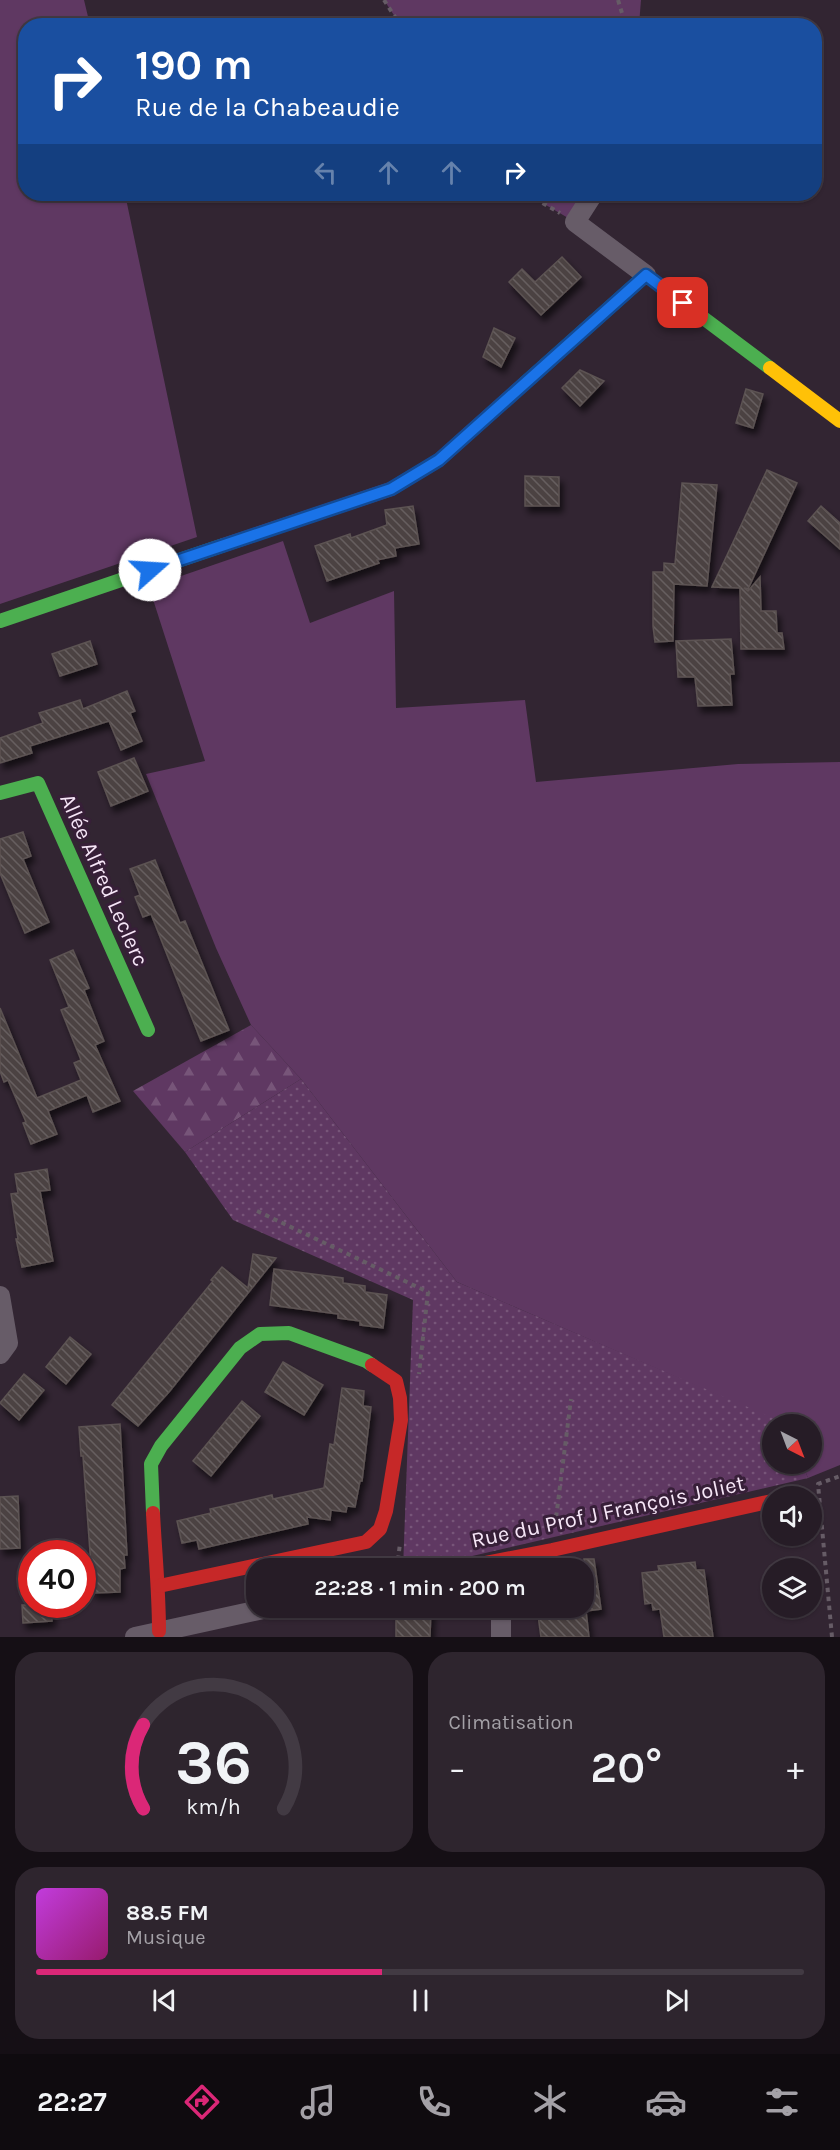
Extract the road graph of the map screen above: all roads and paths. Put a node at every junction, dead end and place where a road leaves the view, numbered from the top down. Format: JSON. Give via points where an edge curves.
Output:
{"nodes":[{"id":1,"x":384,"y":0,"type":"edge"},
{"id":2,"x":618,"y":0,"type":"edge"},
{"id":3,"x":396,"y":18,"type":"edge"},
{"id":4,"x":624,"y":18,"type":"edge"},
{"id":5,"x":539,"y":201,"type":"edge"},
{"id":6,"x":588,"y":201,"type":"edge"},
{"id":7,"x":574,"y":222,"type":"junction"},
{"id":8,"x":646,"y":275,"type":"junction"},
{"id":9,"x":840,"y":422,"type":"edge"},
{"id":10,"x":0,"y":621,"type":"edge"},
{"id":11,"x":0,"y":793,"type":"edge"},
{"id":12,"x":148,"y":1030,"type":"dead end"},
{"id":13,"x":0,"y":1296,"type":"edge"},
{"id":14,"x":0,"y":1354,"type":"edge"},
{"id":15,"x":571,"y":1399,"type":"dead end"},
{"id":16,"x":840,"y":1476,"type":"edge"},
{"id":17,"x":762,"y":1503,"type":"edge"},
{"id":18,"x":552,"y":1550,"type":"junction"},
{"id":19,"x":511,"y":1558,"type":"edge"},
{"id":20,"x":159,"y":1586,"type":"junction"},
{"id":21,"x":246,"y":1613,"type":"edge"},
{"id":22,"x":501,"y":1618,"type":"edge"},
{"id":23,"x":159,"y":1632,"type":"junction"},
{"id":24,"x":135,"y":1637,"type":"edge"},
{"id":25,"x":501,"y":1637,"type":"edge"},
{"id":26,"x":832,"y":1637,"type":"edge"}],
"edges":[{"from":1,"to":3,"type":"path"},
{"from":2,"to":4,"type":"path"},
{"from":5,"to":7,"type":"path"},
{"from":6,"to":7,"type":"street"},
{"from":7,"to":8,"type":"street"},
{"from":8,"to":9,"type":"street"},
{"from":8,"to":10,"type":"street","via":[[439,460],[391,489]]},
{"from":11,"to":12,"type":"street","name":"Allée Alfred Leclerc","via":[[38,783]]},
{"from":13,"to":14,"type":"street","via":[[8,1343]]},
{"from":15,"to":18,"type":"path"},
{"from":16,"to":26,"type":"path","via":[[818,1484]]},
{"from":17,"to":18,"type":"street","name":"Rue du Prof J François Joliet"},
{"from":18,"to":19,"type":"street","name":"Rue du Prof J François Joliet"},
{"from":20,"to":20,"type":"street","via":[[151,1464],[161,1446],[240,1348],[260,1334],[289,1333],[366,1360],[396,1381],[401,1420],[386,1511],[380,1529],[366,1542]]},
{"from":20,"to":23,"type":"street"},
{"from":21,"to":23,"type":"street"},
{"from":22,"to":25,"type":"street"},
{"from":23,"to":24,"type":"street"}]}
